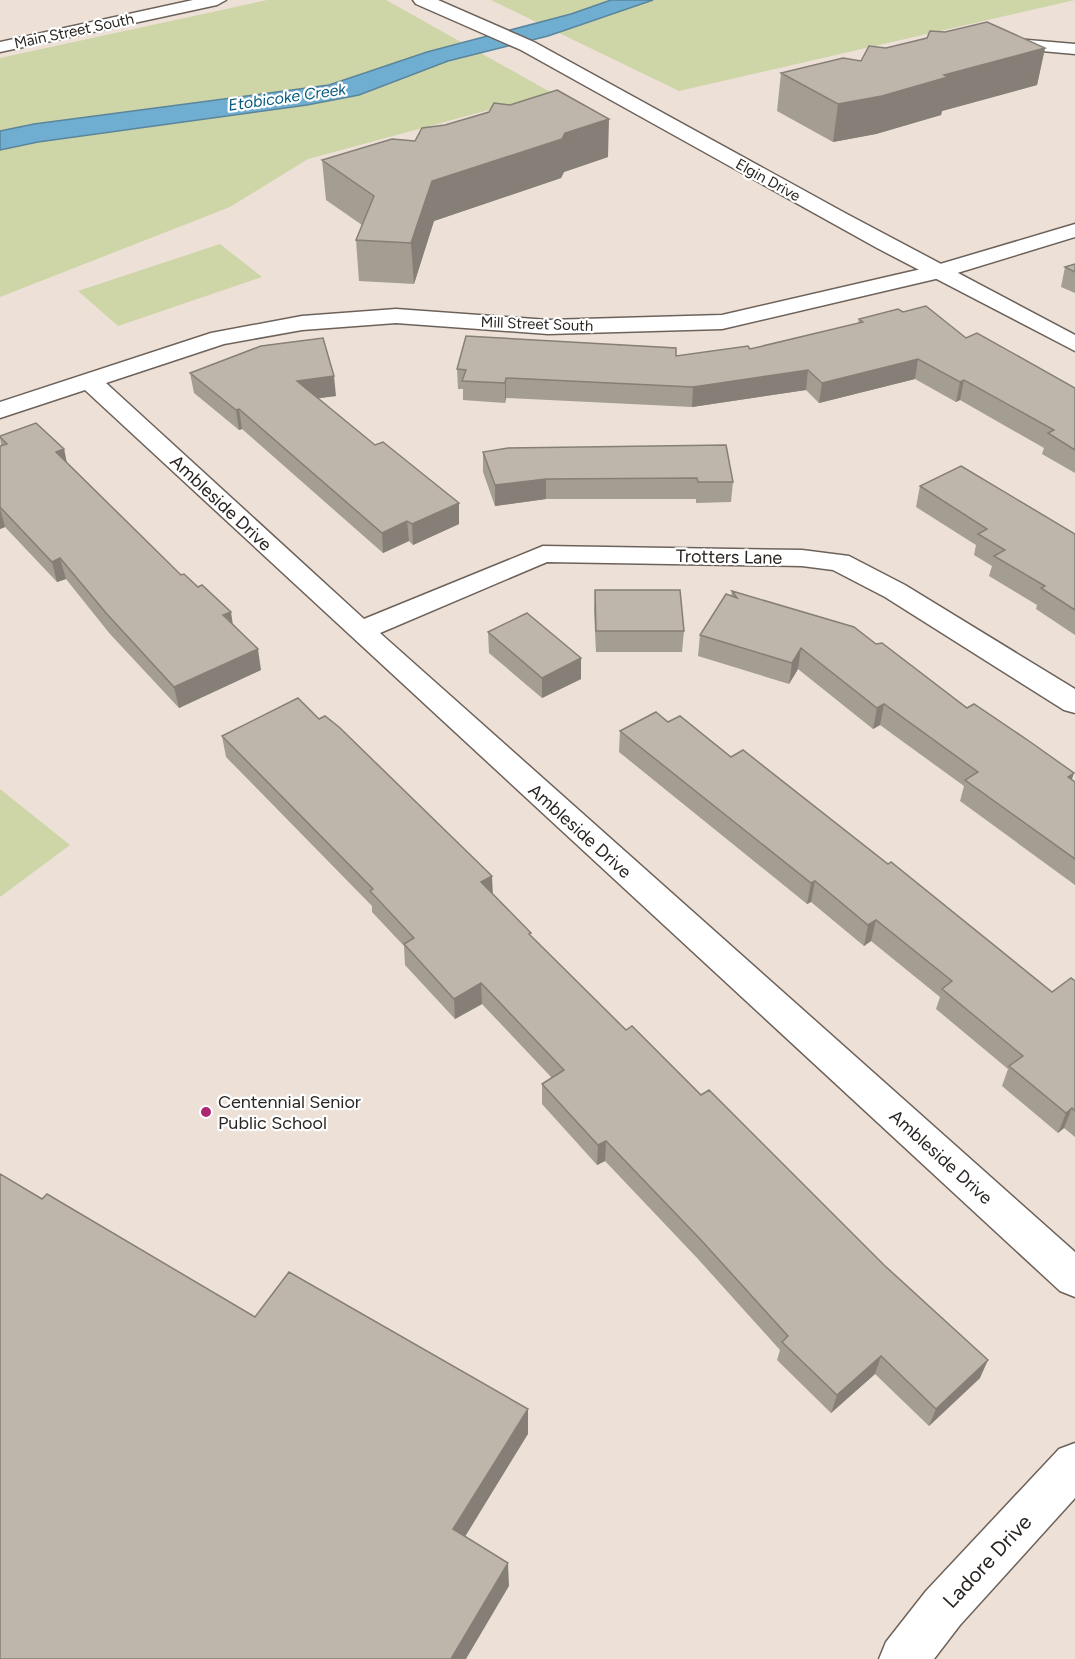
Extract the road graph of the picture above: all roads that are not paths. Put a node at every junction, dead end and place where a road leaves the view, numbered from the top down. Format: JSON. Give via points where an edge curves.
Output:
{"nodes":[{"id":1,"x":218,"y":0,"type":"edge"},
{"id":2,"x":422,"y":0,"type":"edge"},
{"id":3,"x":445,"y":0,"type":"edge"},
{"id":4,"x":462,"y":14,"type":"junction"},
{"id":5,"x":1004,"y":43,"type":"edge"},
{"id":6,"x":0,"y":47,"type":"edge"},
{"id":7,"x":1075,"y":49,"type":"edge"},
{"id":8,"x":1075,"y":230,"type":"edge"},
{"id":9,"x":936,"y":272,"type":"junction"},
{"id":10,"x":1075,"y":344,"type":"edge"},
{"id":11,"x":88,"y":380,"type":"junction"},
{"id":12,"x":0,"y":410,"type":"edge"},
{"id":13,"x":360,"y":631,"type":"junction"},
{"id":14,"x":1075,"y":703,"type":"edge"},
{"id":15,"x":1075,"y":1278,"type":"edge"},
{"id":16,"x":1075,"y":1466,"type":"edge"},
{"id":17,"x":903,"y":1659,"type":"edge"}],
"edges":[{"from":1,"to":6,"type":"street","name":"Main Street South"},
{"from":2,"to":4,"type":"street","name":"Elgin Drive"},
{"from":3,"to":4,"type":"street","name":"Elgin Drive"},
{"from":4,"to":9,"type":"street","name":"Elgin Drive"},
{"from":5,"to":7,"type":"street"},
{"from":8,"to":9,"type":"street","name":"Mill Street South"},
{"from":9,"to":10,"type":"street","name":"Elgin Drive"},
{"from":9,"to":11,"type":"street","name":"Mill Street South","via":[[722,322],[548,327],[396,316],[302,323],[219,338]]},
{"from":11,"to":12,"type":"street","name":"Mill Street South"},
{"from":11,"to":13,"type":"street","name":"Ambleside Drive"},
{"from":13,"to":14,"type":"street","name":"Trotters Lane","via":[[543,554],[802,558],[839,562],[895,591]]},
{"from":13,"to":15,"type":"street","name":"Ambleside Drive"},
{"from":16,"to":17,"type":"street","name":"Ladore Drive","via":[[943,1608]]}]}
